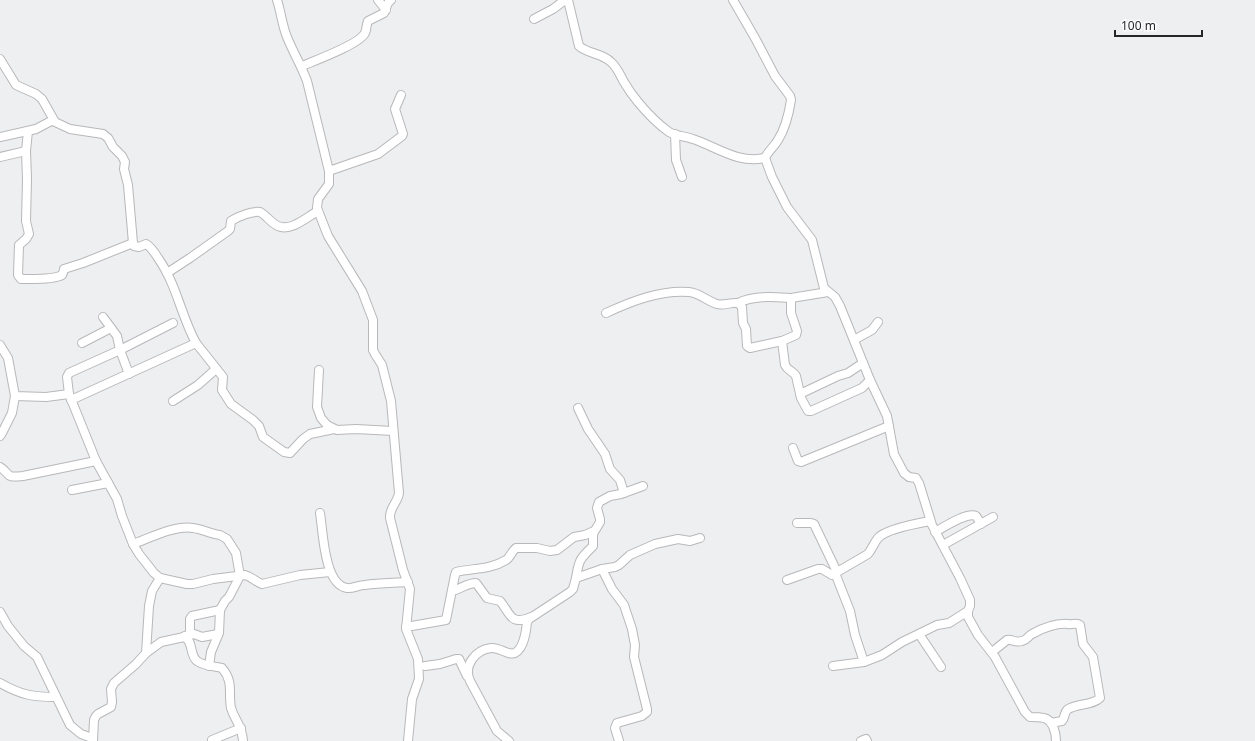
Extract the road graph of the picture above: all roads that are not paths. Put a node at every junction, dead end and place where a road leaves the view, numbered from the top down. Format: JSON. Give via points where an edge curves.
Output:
{"nodes":[{"id":1,"x":278,"y":0,"type":"edge"},
{"id":2,"x":378,"y":0,"type":"edge"},
{"id":3,"x":391,"y":0,"type":"edge"},
{"id":4,"x":567,"y":0,"type":"edge"},
{"id":5,"x":732,"y":0,"type":"edge"},
{"id":6,"x":386,"y":10,"type":"junction"},
{"id":7,"x":534,"y":19,"type":"dead end"},
{"id":8,"x":0,"y":59,"type":"edge"},
{"id":9,"x":302,"y":66,"type":"junction"},
{"id":10,"x":401,"y":95,"type":"dead end"},
{"id":11,"x":53,"y":120,"type":"junction"},
{"id":12,"x":28,"y":131,"type":"junction"},
{"id":13,"x":675,"y":134,"type":"junction"},
{"id":14,"x":0,"y":137,"type":"edge"},
{"id":15,"x":26,"y":151,"type":"junction"},
{"id":16,"x":0,"y":157,"type":"edge"},
{"id":17,"x":766,"y":158,"type":"junction"},
{"id":18,"x":329,"y":171,"type":"junction"},
{"id":19,"x":682,"y":177,"type":"dead end"},
{"id":20,"x":318,"y":211,"type":"junction"},
{"id":21,"x":133,"y":243,"type":"junction"},
{"id":22,"x":167,"y":273,"type":"junction"},
{"id":23,"x":828,"y":292,"type":"junction"},
{"id":24,"x":791,"y":298,"type":"junction"},
{"id":25,"x":738,"y":303,"type":"junction"},
{"id":26,"x":606,"y":313,"type":"dead end"},
{"id":27,"x":103,"y":317,"type":"dead end"},
{"id":28,"x":878,"y":322,"type":"dead end"},
{"id":29,"x":173,"y":323,"type":"dead end"},
{"id":30,"x":111,"y":328,"type":"junction"},
{"id":31,"x":854,"y":340,"type":"junction"},
{"id":32,"x":782,"y":341,"type":"junction"},
{"id":33,"x":82,"y":343,"type":"dead end"},
{"id":34,"x":196,"y":343,"type":"junction"},
{"id":35,"x":0,"y":345,"type":"edge"},
{"id":36,"x":120,"y":350,"type":"junction"},
{"id":37,"x":863,"y":363,"type":"junction"},
{"id":38,"x":216,"y":369,"type":"junction"},
{"id":39,"x":319,"y":370,"type":"dead end"},
{"id":40,"x":129,"y":374,"type":"junction"},
{"id":41,"x":870,"y":380,"type":"junction"},
{"id":42,"x":800,"y":394,"type":"junction"},
{"id":43,"x":15,"y":396,"type":"junction"},
{"id":44,"x":70,"y":397,"type":"junction"},
{"id":45,"x":173,"y":401,"type":"dead end"},
{"id":46,"x":578,"y":408,"type":"dead end"},
{"id":47,"x":889,"y":426,"type":"junction"},
{"id":48,"x":334,"y":429,"type":"junction"},
{"id":49,"x":393,"y":431,"type":"junction"},
{"id":50,"x":0,"y":436,"type":"edge"},
{"id":51,"x":793,"y":448,"type":"dead end"},
{"id":52,"x":96,"y":462,"type":"junction"},
{"id":53,"x":0,"y":467,"type":"edge"},
{"id":54,"x":108,"y":483,"type":"junction"},
{"id":55,"x":643,"y":486,"type":"dead end"},
{"id":56,"x":72,"y":490,"type":"dead end"},
{"id":57,"x":624,"y":493,"type":"junction"},
{"id":58,"x":320,"y":513,"type":"dead end"},
{"id":59,"x":993,"y":517,"type":"dead end"},
{"id":60,"x":930,"y":521,"type":"junction"},
{"id":61,"x":797,"y":523,"type":"dead end"},
{"id":62,"x":981,"y":524,"type":"junction"},
{"id":63,"x":594,"y":531,"type":"junction"},
{"id":64,"x":936,"y":532,"type":"junction"},
{"id":65,"x":700,"y":538,"type":"dead end"},
{"id":66,"x":133,"y":544,"type":"junction"},
{"id":67,"x":942,"y":545,"type":"junction"},
{"id":68,"x":602,"y":569,"type":"junction"},
{"id":69,"x":330,"y":572,"type":"junction"},
{"id":70,"x":836,"y":572,"type":"junction"},
{"id":71,"x":240,"y":576,"type":"junction"},
{"id":72,"x":160,"y":578,"type":"junction"},
{"id":73,"x":576,"y":578,"type":"junction"},
{"id":74,"x":787,"y":580,"type":"dead end"},
{"id":75,"x":408,"y":582,"type":"junction"},
{"id":76,"x":452,"y":591,"type":"junction"},
{"id":77,"x":220,"y":610,"type":"junction"},
{"id":78,"x":968,"y":611,"type":"junction"},
{"id":79,"x":1,"y":615,"type":"edge"},
{"id":80,"x":532,"y":617,"type":"junction"},
{"id":81,"x":406,"y":627,"type":"junction"},
{"id":82,"x":218,"y":634,"type":"junction"},
{"id":83,"x":919,"y":634,"type":"junction"},
{"id":84,"x":187,"y":636,"type":"junction"},
{"id":85,"x":992,"y":652,"type":"junction"},
{"id":86,"x":146,"y":653,"type":"junction"},
{"id":87,"x":864,"y":662,"type":"junction"},
{"id":88,"x":209,"y":666,"type":"junction"},
{"id":89,"x":425,"y":666,"type":"dead end"},
{"id":90,"x":833,"y":666,"type":"dead end"},
{"id":91,"x":941,"y":667,"type":"dead end"},
{"id":92,"x":467,"y":676,"type":"junction"},
{"id":93,"x":0,"y":683,"type":"edge"},
{"id":94,"x":56,"y":697,"type":"junction"},
{"id":95,"x":1051,"y":723,"type":"junction"},
{"id":96,"x":241,"y":728,"type":"junction"},
{"id":97,"x":93,"y":740,"type":"edge"},
{"id":98,"x":212,"y":740,"type":"edge"},
{"id":99,"x":243,"y":741,"type":"edge"},
{"id":100,"x":408,"y":741,"type":"edge"},
{"id":101,"x":509,"y":741,"type":"edge"},
{"id":102,"x":619,"y":741,"type":"edge"},
{"id":103,"x":861,"y":741,"type":"edge"},
{"id":104,"x":867,"y":741,"type":"edge"},
{"id":105,"x":1056,"y":741,"type":"edge"}],
"edges":[{"from":1,"to":9,"type":"street","via":[[286,36]]},
{"from":2,"to":6,"type":"street"},
{"from":3,"to":6,"type":"street"},
{"from":4,"to":7,"type":"street"},
{"from":4,"to":13,"type":"street","via":[[578,46],[612,63],[637,101],[650,115]]},
{"from":5,"to":17,"type":"street","via":[[791,100],[781,135]]},
{"from":6,"to":9,"type":"street","via":[[382,15],[368,21],[362,37],[341,50]]},
{"from":8,"to":11,"type":"street","via":[[16,85],[42,99]]},
{"from":9,"to":18,"type":"street"},
{"from":10,"to":18,"type":"street","via":[[395,108],[402,136],[376,155]]},
{"from":11,"to":12,"type":"street"},
{"from":11,"to":21,"type":"street","via":[[70,129],[103,134],[124,159]]},
{"from":12,"to":14,"type":"street"},
{"from":12,"to":15,"type":"street"},
{"from":13,"to":17,"type":"street","via":[[748,160]]},
{"from":13,"to":19,"type":"street","via":[[676,160]]},
{"from":15,"to":16,"type":"street"},
{"from":15,"to":21,"type":"street","via":[[26,221],[29,234],[19,245],[19,278],[42,279],[60,275],[64,269]]},
{"from":17,"to":23,"type":"street","via":[[787,207],[812,240],[824,288]]},
{"from":18,"to":20,"type":"street","via":[[329,184],[318,199]]},
{"from":20,"to":22,"type":"street","via":[[286,227],[276,225],[260,212],[235,219],[231,221],[228,231]]},
{"from":20,"to":49,"type":"street","via":[[328,236],[362,291],[372,315],[373,350],[386,375]]},
{"from":21,"to":22,"type":"street","via":[[136,247],[148,245]]},
{"from":22,"to":34,"type":"street"},
{"from":23,"to":24,"type":"street"},
{"from":23,"to":31,"type":"street","via":[[835,297],[840,306]]},
{"from":24,"to":25,"type":"street","via":[[754,298]]},
{"from":24,"to":32,"type":"street","via":[[791,313],[797,333]]},
{"from":25,"to":26,"type":"street","via":[[718,305],[690,292],[668,293],[634,300]]},
{"from":25,"to":32,"type":"street","via":[[742,307],[748,348]]},
{"from":27,"to":30,"type":"street"},
{"from":28,"to":31,"type":"street","via":[[872,330]]},
{"from":29,"to":36,"type":"street"},
{"from":30,"to":33,"type":"street"},
{"from":30,"to":36,"type":"street","via":[[118,339]]},
{"from":31,"to":37,"type":"street"},
{"from":32,"to":42,"type":"street","via":[[785,365],[796,376]]},
{"from":34,"to":38,"type":"street"},
{"from":34,"to":40,"type":"street"},
{"from":35,"to":43,"type":"street","via":[[8,358]]},
{"from":36,"to":40,"type":"street"},
{"from":36,"to":44,"type":"street","via":[[69,373]]},
{"from":37,"to":41,"type":"street"},
{"from":37,"to":42,"type":"street","via":[[848,373]]},
{"from":38,"to":45,"type":"street","via":[[198,385]]},
{"from":38,"to":48,"type":"street","via":[[223,377],[222,390],[231,404],[259,426],[263,437],[284,452],[290,453],[310,434]]},
{"from":39,"to":48,"type":"street","via":[[316,407],[323,422]]},
{"from":40,"to":44,"type":"street"},
{"from":41,"to":42,"type":"street","via":[[862,388],[811,411],[806,409]]},
{"from":41,"to":47,"type":"street"},
{"from":43,"to":44,"type":"street"},
{"from":43,"to":50,"type":"street","via":[[12,412]]},
{"from":44,"to":52,"type":"street"},
{"from":46,"to":57,"type":"street","via":[[588,430],[605,454],[610,469],[620,480]]},
{"from":47,"to":51,"type":"street","via":[[801,462],[798,461]]},
{"from":47,"to":60,"type":"street","via":[[894,454],[904,473],[918,480]]},
{"from":48,"to":49,"type":"street"},
{"from":49,"to":75,"type":"street","via":[[399,493],[390,518]]},
{"from":52,"to":53,"type":"street","via":[[13,477],[8,476]]},
{"from":52,"to":54,"type":"street"},
{"from":54,"to":56,"type":"street"},
{"from":54,"to":66,"type":"street","via":[[117,499]]},
{"from":55,"to":57,"type":"street"},
{"from":57,"to":63,"type":"street","via":[[599,502],[597,508],[600,522]]},
{"from":58,"to":69,"type":"street"},
{"from":59,"to":62,"type":"street"},
{"from":60,"to":64,"type":"street"},
{"from":60,"to":70,"type":"street","via":[[882,535],[868,554]]},
{"from":61,"to":70,"type":"street","via":[[814,524]]},
{"from":62,"to":64,"type":"street","via":[[976,516],[972,515]]},
{"from":62,"to":67,"type":"street"},
{"from":63,"to":73,"type":"street","via":[[592,546],[579,562]]},
{"from":63,"to":76,"type":"street","via":[[585,536],[574,537],[557,550],[516,548],[503,562],[456,572]]},
{"from":64,"to":67,"type":"street"},
{"from":65,"to":68,"type":"street","via":[[655,544],[630,555],[615,567]]},
{"from":66,"to":71,"type":"street","via":[[184,528],[220,535],[227,539],[236,553]]},
{"from":66,"to":72,"type":"street"},
{"from":67,"to":78,"type":"street","via":[[970,600]]},
{"from":68,"to":73,"type":"street"},
{"from":68,"to":102,"type":"street","via":[[626,609],[635,645],[634,657],[647,709],[642,716],[617,724],[615,728]]},
{"from":69,"to":71,"type":"street","via":[[262,584],[248,576]]},
{"from":69,"to":75,"type":"street","via":[[338,583],[346,588]]},
{"from":70,"to":74,"type":"street","via":[[832,575],[818,569]]},
{"from":70,"to":87,"type":"street"},
{"from":71,"to":72,"type":"street","via":[[193,584]]},
{"from":71,"to":77,"type":"street"},
{"from":72,"to":86,"type":"street","via":[[152,591],[149,606]]},
{"from":73,"to":80,"type":"street","via":[[570,592]]},
{"from":75,"to":81,"type":"street","via":[[410,589]]},
{"from":76,"to":80,"type":"street","via":[[476,583],[484,596],[500,602],[513,619],[524,620]]},
{"from":76,"to":81,"type":"street","via":[[446,620]]},
{"from":77,"to":82,"type":"street"},
{"from":77,"to":84,"type":"street","via":[[192,616]]},
{"from":78,"to":83,"type":"street","via":[[949,623],[937,625]]},
{"from":78,"to":85,"type":"street","via":[[968,617],[978,635]]},
{"from":79,"to":94,"type":"street","via":[[24,646],[37,657]]},
{"from":80,"to":92,"type":"street","via":[[527,622],[524,641],[516,652],[488,648],[472,658]]},
{"from":81,"to":100,"type":"street","via":[[419,668],[419,679],[411,706]]},
{"from":82,"to":84,"type":"street"},
{"from":82,"to":88,"type":"street"},
{"from":83,"to":87,"type":"street"},
{"from":83,"to":91,"type":"street"},
{"from":84,"to":86,"type":"street","via":[[161,642]]},
{"from":84,"to":88,"type":"street","via":[[194,658]]},
{"from":85,"to":95,"type":"street","via":[[1027,716],[1044,718]]},
{"from":85,"to":95,"type":"street","via":[[1007,640],[1024,641],[1032,634],[1062,623],[1077,623],[1080,626],[1083,644],[1093,658],[1100,698],[1069,709],[1062,721]]},
{"from":86,"to":97,"type":"street","via":[[114,683],[111,689],[111,706],[98,714],[94,720]]},
{"from":87,"to":90,"type":"street"},
{"from":88,"to":96,"type":"street","via":[[222,668],[230,681],[232,709]]},
{"from":89,"to":92,"type":"street","via":[[458,659]]},
{"from":92,"to":101,"type":"street","via":[[497,730]]},
{"from":93,"to":94,"type":"street","via":[[27,695]]},
{"from":94,"to":97,"type":"street","via":[[70,725]]},
{"from":95,"to":105,"type":"street"},
{"from":96,"to":98,"type":"street"},
{"from":96,"to":99,"type":"street"},
{"from":103,"to":104,"type":"street"}]}
